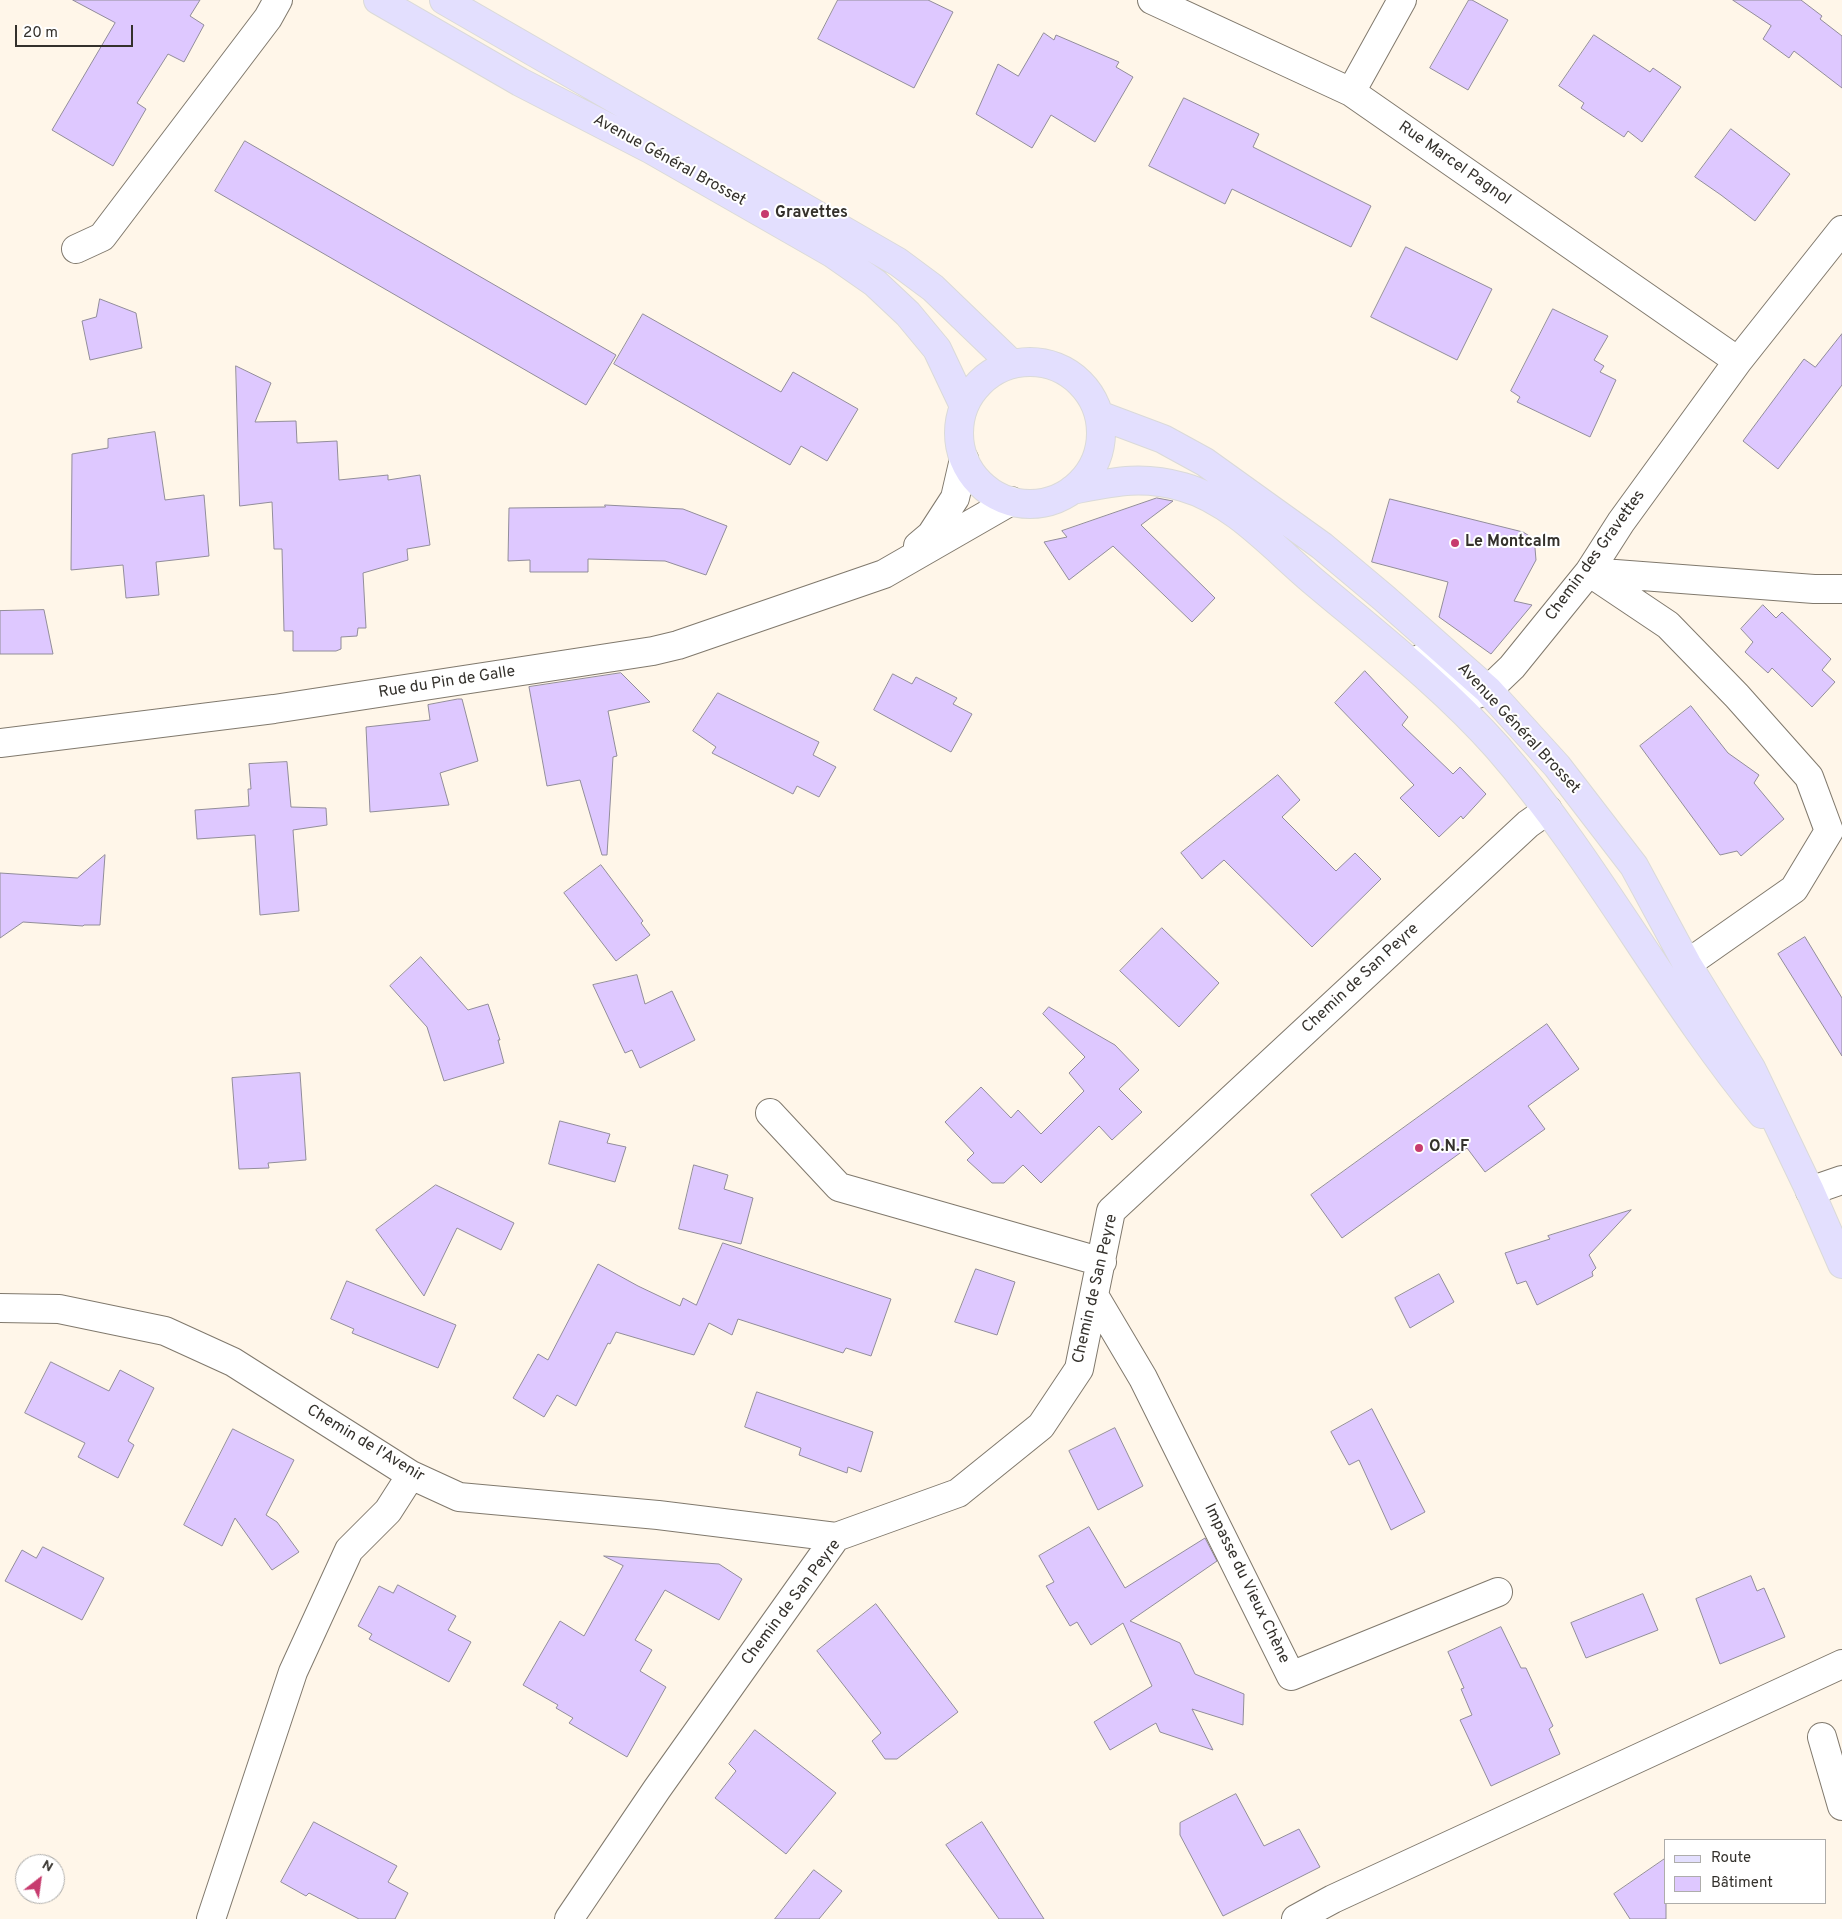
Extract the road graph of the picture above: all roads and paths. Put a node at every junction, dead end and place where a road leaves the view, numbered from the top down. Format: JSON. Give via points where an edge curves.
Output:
{"nodes":[{"id":1,"x":278,"y":0,"type":"edge"},
{"id":2,"x":378,"y":0,"type":"edge"},
{"id":3,"x":1152,"y":0,"type":"edge"},
{"id":4,"x":1402,"y":0,"type":"edge"},
{"id":5,"x":445,"y":3,"type":"edge"},
{"id":6,"x":1351,"y":92,"type":"junction"},
{"id":7,"x":1842,"y":230,"type":"edge"},
{"id":8,"x":76,"y":249,"type":"dead end"},
{"id":9,"x":1738,"y":361,"type":"junction"},
{"id":10,"x":1012,"y":364,"type":"junction"},
{"id":11,"x":964,"y":406,"type":"junction"},
{"id":12,"x":1099,"y":415,"type":"junction"},
{"id":13,"x":964,"y":459,"type":"junction"},
{"id":14,"x":1072,"y":490,"type":"junction"},
{"id":15,"x":1011,"y":501,"type":"junction"},
{"id":16,"x":1295,"y":566,"type":"junction"},
{"id":17,"x":1589,"y":572,"type":"junction"},
{"id":18,"x":884,"y":574,"type":"junction"},
{"id":19,"x":1842,"y":589,"type":"edge"},
{"id":20,"x":1488,"y":690,"type":"junction"},
{"id":21,"x":0,"y":743,"type":"edge"},
{"id":22,"x":1548,"y":810,"type":"junction"},
{"id":23,"x":1687,"y":964,"type":"junction"},
{"id":24,"x":770,"y":1113,"type":"dead end"},
{"id":25,"x":1788,"y":1146,"type":"junction"},
{"id":26,"x":1842,"y":1180,"type":"edge"},
{"id":27,"x":1810,"y":1191,"type":"junction"},
{"id":28,"x":1102,"y":1262,"type":"junction"},
{"id":29,"x":1842,"y":1264,"type":"edge"},
{"id":30,"x":1095,"y":1297,"type":"junction"},
{"id":31,"x":0,"y":1308,"type":"edge"},
{"id":32,"x":411,"y":1475,"type":"junction"},
{"id":33,"x":836,"y":1537,"type":"junction"},
{"id":34,"x":1498,"y":1592,"type":"dead end"},
{"id":35,"x":1842,"y":1664,"type":"edge"},
{"id":36,"x":1822,"y":1737,"type":"dead end"},
{"id":37,"x":1842,"y":1806,"type":"edge"},
{"id":38,"x":211,"y":1919,"type":"edge"},
{"id":39,"x":569,"y":1919,"type":"edge"},
{"id":40,"x":1296,"y":1919,"type":"edge"}],
"edges":[{"from":1,"to":8,"type":"street","via":[[268,18],[102,237]]},
{"from":2,"to":11,"type":"main road","name":"Avenue Général Brosset","via":[[520,82],[652,150],[832,253],[875,283],[908,314],[937,349]]},
{"from":3,"to":6,"type":"street","name":"Rue Marcel Pagnol"},
{"from":4,"to":6,"type":"street"},
{"from":5,"to":10,"type":"main road","name":"Avenue Général Brosset","via":[[898,262],[933,288]]},
{"from":6,"to":9,"type":"street","name":"Rue Marcel Pagnol"},
{"from":7,"to":9,"type":"street","name":"Chemin des Gravettes"},
{"from":9,"to":17,"type":"street","name":"Chemin des Gravettes","via":[[1621,522]]},
{"from":10,"to":11,"type":"main road","via":[[992,373],[975,387]]},
{"from":10,"to":12,"type":"main road","via":[[1034,362],[1056,367],[1075,378],[1090,394]]},
{"from":11,"to":13,"type":"main road","via":[[959,424],[959,442]]},
{"from":12,"to":14,"type":"main road","via":[[1101,436],[1097,457],[1087,476]]},
{"from":12,"to":20,"type":"main road","name":"Avenue Général Brosset","via":[[1163,438],[1205,462],[1322,546]]},
{"from":13,"to":15,"type":"main road","via":[[975,478],[991,492]]},
{"from":13,"to":18,"type":"street","name":"Rue du Pin de Galle","via":[[955,498],[930,535]]},
{"from":14,"to":15,"type":"main road","via":[[1053,500],[1032,504]]},
{"from":14,"to":16,"type":"main road","name":"Avenue Général Brosset","via":[[1124,480],[1155,480],[1186,488],[1230,509]]},
{"from":15,"to":18,"type":"street","name":"Rue du Pin de Galle"},
{"from":16,"to":20,"type":"street","via":[[1444,676],[1474,695]]},
{"from":16,"to":22,"type":"main road","name":"Avenue Général Brosset","via":[[1414,666],[1463,712],[1498,748]]},
{"from":17,"to":19,"type":"street"},
{"from":17,"to":20,"type":"street","name":"Chemin des Gravettes","via":[[1512,667]]},
{"from":17,"to":23,"type":"street","via":[[1668,625],[1737,696],[1809,777],[1829,830],[1794,889]]},
{"from":18,"to":21,"type":"street","name":"Rue du Pin de Galle","via":[[678,646],[653,651],[274,709]]},
{"from":20,"to":23,"type":"main road","name":"Avenue Général Brosset","via":[[1557,766],[1634,866]]},
{"from":22,"to":25,"type":"main road","name":"Avenue Général Brosset","via":[[1730,1076]]},
{"from":22,"to":28,"type":"street","name":"Chemin de San Peyre","via":[[1528,824],[1111,1211]]},
{"from":23,"to":25,"type":"main road","name":"Avenue Général Brosset","via":[[1751,1068]]},
{"from":24,"to":28,"type":"street","via":[[839,1187]]},
{"from":25,"to":27,"type":"main road","name":"Avenue Général Brosset"},
{"from":26,"to":27,"type":"street"},
{"from":27,"to":29,"type":"main road","name":"Avenue Général Brosset"},
{"from":28,"to":30,"type":"street","name":"Chemin de San Peyre"},
{"from":30,"to":33,"type":"street","name":"Chemin de San Peyre","via":[[1079,1368],[1040,1426],[958,1493]]},
{"from":30,"to":34,"type":"street","name":"Impasse du Vieux Chène","via":[[1143,1378],[1292,1676]]},
{"from":31,"to":32,"type":"street","name":"Chemin de l'Avenir","via":[[59,1309],[166,1331],[233,1362]]},
{"from":32,"to":33,"type":"street","name":"Chemin de l'Avenir","via":[[460,1497],[658,1515]]},
{"from":32,"to":38,"type":"street","via":[[388,1511],[348,1550],[293,1672]]},
{"from":33,"to":39,"type":"street","name":"Chemin de San Peyre"},
{"from":35,"to":40,"type":"street"},
{"from":36,"to":37,"type":"street"}]}
